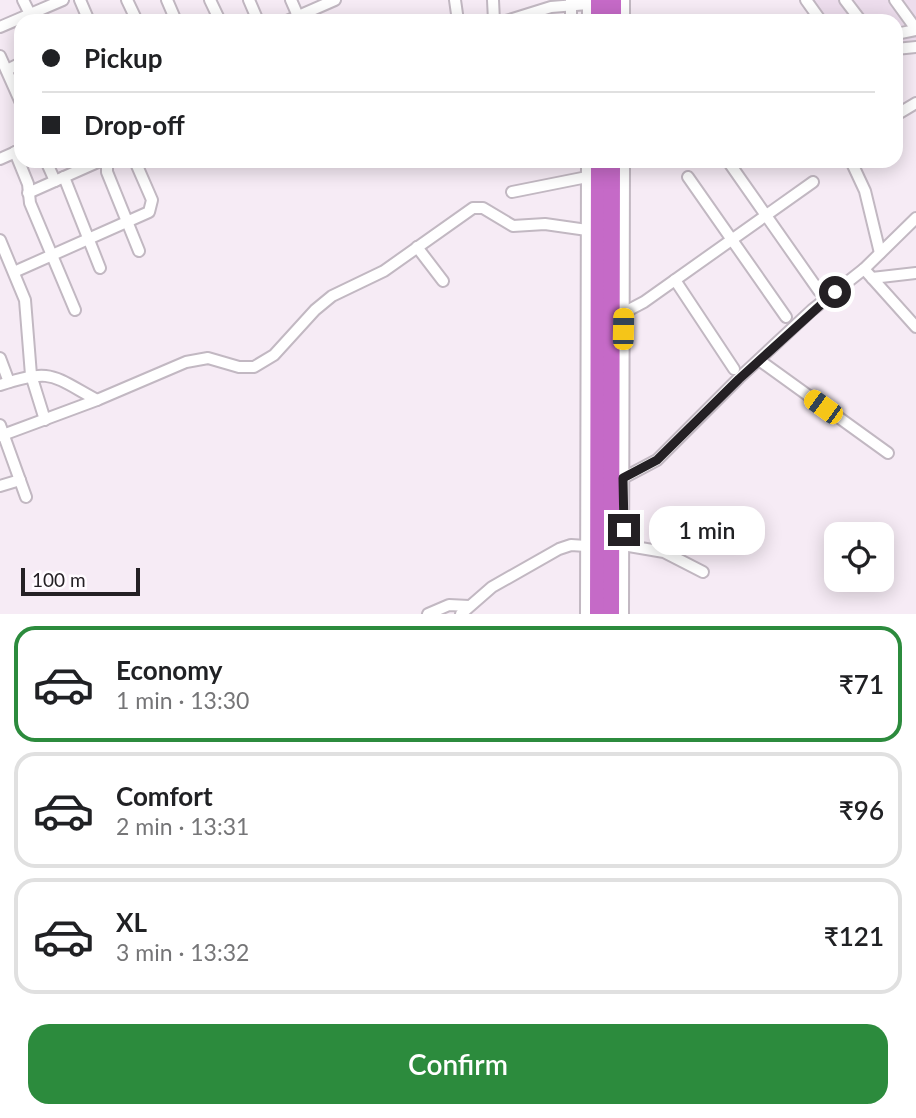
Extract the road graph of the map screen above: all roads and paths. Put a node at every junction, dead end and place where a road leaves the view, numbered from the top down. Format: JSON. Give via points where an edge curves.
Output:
{"nodes":[{"id":1,"x":23,"y":0,"type":"edge"},
{"id":2,"x":63,"y":0,"type":"edge"},
{"id":3,"x":335,"y":0,"type":"edge"},
{"id":4,"x":845,"y":0,"type":"edge"},
{"id":5,"x":592,"y":1,"type":"edge"},
{"id":6,"x":897,"y":1,"type":"edge"},
{"id":7,"x":571,"y":3,"type":"edge"},
{"id":8,"x":30,"y":13,"type":"joint"},
{"id":9,"x":303,"y":14,"type":"edge"},
{"id":10,"x":528,"y":14,"type":"edge"},
{"id":11,"x":856,"y":14,"type":"edge"},
{"id":12,"x":916,"y":29,"type":"edge"},
{"id":13,"x":0,"y":56,"type":"edge"},
{"id":14,"x":14,"y":66,"type":"edge"},
{"id":15,"x":7,"y":70,"type":"junction"},
{"id":16,"x":14,"y":86,"type":"edge"},
{"id":17,"x":23,"y":168,"type":"edge"},
{"id":18,"x":51,"y":168,"type":"edge"},
{"id":19,"x":84,"y":168,"type":"edge"},
{"id":20,"x":107,"y":168,"type":"edge"},
{"id":21,"x":138,"y":168,"type":"edge"},
{"id":22,"x":587,"y":168,"type":"edge"},
{"id":23,"x":599,"y":168,"type":"edge"},
{"id":24,"x":612,"y":168,"type":"edge"},
{"id":25,"x":624,"y":168,"type":"edge"},
{"id":26,"x":733,"y":168,"type":"edge"},
{"id":27,"x":854,"y":168,"type":"edge"},
{"id":28,"x":587,"y":177,"type":"junction"},
{"id":29,"x":688,"y":177,"type":"dead end"},
{"id":30,"x":60,"y":179,"type":"junction"},
{"id":31,"x":813,"y":182,"type":"dead end"},
{"id":32,"x":512,"y":192,"type":"dead end"},
{"id":33,"x":28,"y":193,"type":"junction"},
{"id":34,"x":766,"y":215,"type":"junction"},
{"id":35,"x":916,"y":218,"type":"edge"},
{"id":36,"x":127,"y":222,"type":"junction"},
{"id":37,"x":587,"y":230,"type":"junction"},
{"id":38,"x":88,"y":239,"type":"junction"},
{"id":39,"x":0,"y":240,"type":"edge"},
{"id":40,"x":731,"y":240,"type":"junction"},
{"id":41,"x":417,"y":247,"type":"junction"},
{"id":42,"x":139,"y":251,"type":"dead end"},
{"id":43,"x":880,"y":253,"type":"junction"},
{"id":44,"x":51,"y":254,"type":"junction"},
{"id":45,"x":100,"y":268,"type":"dead end"},
{"id":46,"x":14,"y":272,"type":"junction"},
{"id":47,"x":868,"y":273,"type":"junction"},
{"id":48,"x":916,"y":273,"type":"edge"},
{"id":49,"x":675,"y":280,"type":"junction"},
{"id":50,"x":443,"y":281,"type":"dead end"},
{"id":51,"x":819,"y":291,"type":"dead end"},
{"id":52,"x":75,"y":310,"type":"dead end"},
{"id":53,"x":623,"y":313,"type":"junction"},
{"id":54,"x":786,"y":317,"type":"dead end"},
{"id":55,"x":916,"y":327,"type":"edge"},
{"id":56,"x":0,"y":358,"type":"edge"},
{"id":57,"x":759,"y":360,"type":"junction"},
{"id":58,"x":734,"y":369,"type":"dead end"},
{"id":59,"x":31,"y":375,"type":"junction"},
{"id":60,"x":5,"y":383,"type":"edge"},
{"id":61,"x":97,"y":400,"type":"junction"},
{"id":62,"x":45,"y":420,"type":"junction"},
{"id":63,"x":1,"y":432,"type":"edge"},
{"id":64,"x":888,"y":453,"type":"dead end"},
{"id":65,"x":623,"y":478,"type":"junction"},
{"id":66,"x":20,"y":480,"type":"junction"},
{"id":67,"x":0,"y":486,"type":"edge"},
{"id":68,"x":26,"y":496,"type":"dead end"},
{"id":69,"x":606,"y":518,"type":"junction"},
{"id":70,"x":623,"y":545,"type":"junction"},
{"id":71,"x":586,"y":546,"type":"junction"},
{"id":72,"x":703,"y":572,"type":"dead end"},
{"id":73,"x":465,"y":610,"type":"edge"},
{"id":74,"x":428,"y":614,"type":"edge"},
{"id":75,"x":586,"y":614,"type":"edge"},
{"id":76,"x":598,"y":614,"type":"edge"},
{"id":77,"x":611,"y":614,"type":"edge"},
{"id":78,"x":623,"y":614,"type":"edge"}],
"edges":[{"from":1,"to":8,"type":"street"},
{"from":2,"to":8,"type":"street"},
{"from":3,"to":9,"type":"street"},
{"from":4,"to":11,"type":"street"},
{"from":5,"to":7,"type":"street"},
{"from":6,"to":12,"type":"street"},
{"from":7,"to":10,"type":"street"},
{"from":13,"to":15,"type":"street"},
{"from":14,"to":15,"type":"street"},
{"from":15,"to":16,"type":"street"},
{"from":17,"to":33,"type":"street"},
{"from":18,"to":30,"type":"street"},
{"from":19,"to":30,"type":"street"},
{"from":20,"to":36,"type":"street"},
{"from":21,"to":36,"type":"street","via":[[151,206],[143,216]]},
{"from":22,"to":28,"type":"street"},
{"from":23,"to":69,"type":"highway"},
{"from":24,"to":69,"type":"highway"},
{"from":25,"to":53,"type":"street"},
{"from":26,"to":34,"type":"street"},
{"from":27,"to":43,"type":"street","via":[[865,191]]},
{"from":28,"to":32,"type":"street"},
{"from":28,"to":37,"type":"street"},
{"from":29,"to":40,"type":"street"},
{"from":30,"to":33,"type":"street"},
{"from":30,"to":38,"type":"street"},
{"from":31,"to":34,"type":"street"},
{"from":33,"to":44,"type":"street"},
{"from":34,"to":40,"type":"street"},
{"from":34,"to":51,"type":"street"},
{"from":35,"to":43,"type":"street"},
{"from":36,"to":38,"type":"street"},
{"from":36,"to":42,"type":"street"},
{"from":37,"to":41,"type":"street","via":[[545,224],[513,226],[478,206]]},
{"from":37,"to":69,"type":"street"},
{"from":38,"to":44,"type":"street"},
{"from":38,"to":45,"type":"street"},
{"from":39,"to":46,"type":"street"},
{"from":40,"to":49,"type":"street"},
{"from":40,"to":54,"type":"street"},
{"from":41,"to":50,"type":"street"},
{"from":41,"to":61,"type":"street","via":[[384,271],[332,296],[269,360],[254,367],[208,358],[186,362]]},
{"from":43,"to":47,"type":"street"},
{"from":44,"to":46,"type":"street"},
{"from":44,"to":52,"type":"street"},
{"from":46,"to":59,"type":"street","via":[[26,305]]},
{"from":47,"to":48,"type":"street"},
{"from":47,"to":55,"type":"street"},
{"from":47,"to":57,"type":"street","via":[[813,310]]},
{"from":49,"to":53,"type":"street"},
{"from":49,"to":58,"type":"street"},
{"from":53,"to":65,"type":"street"},
{"from":56,"to":60,"type":"street"},
{"from":57,"to":64,"type":"street"},
{"from":57,"to":65,"type":"street","via":[[657,460]]},
{"from":59,"to":60,"type":"street"},
{"from":59,"to":61,"type":"street","via":[[52,375]]},
{"from":59,"to":62,"type":"street"},
{"from":61,"to":62,"type":"street"},
{"from":62,"to":63,"type":"street"},
{"from":63,"to":66,"type":"street"},
{"from":65,"to":69,"type":"street"},
{"from":66,"to":67,"type":"street"},
{"from":66,"to":68,"type":"street"},
{"from":69,"to":70,"type":"street"},
{"from":69,"to":71,"type":"street"},
{"from":69,"to":76,"type":"highway"},
{"from":69,"to":77,"type":"highway"},
{"from":70,"to":72,"type":"street","via":[[664,552]]},
{"from":70,"to":78,"type":"street"},
{"from":71,"to":73,"type":"street","via":[[559,549],[492,587]]},
{"from":71,"to":75,"type":"street"},
{"from":73,"to":74,"type":"street","via":[[449,605]]}]}
